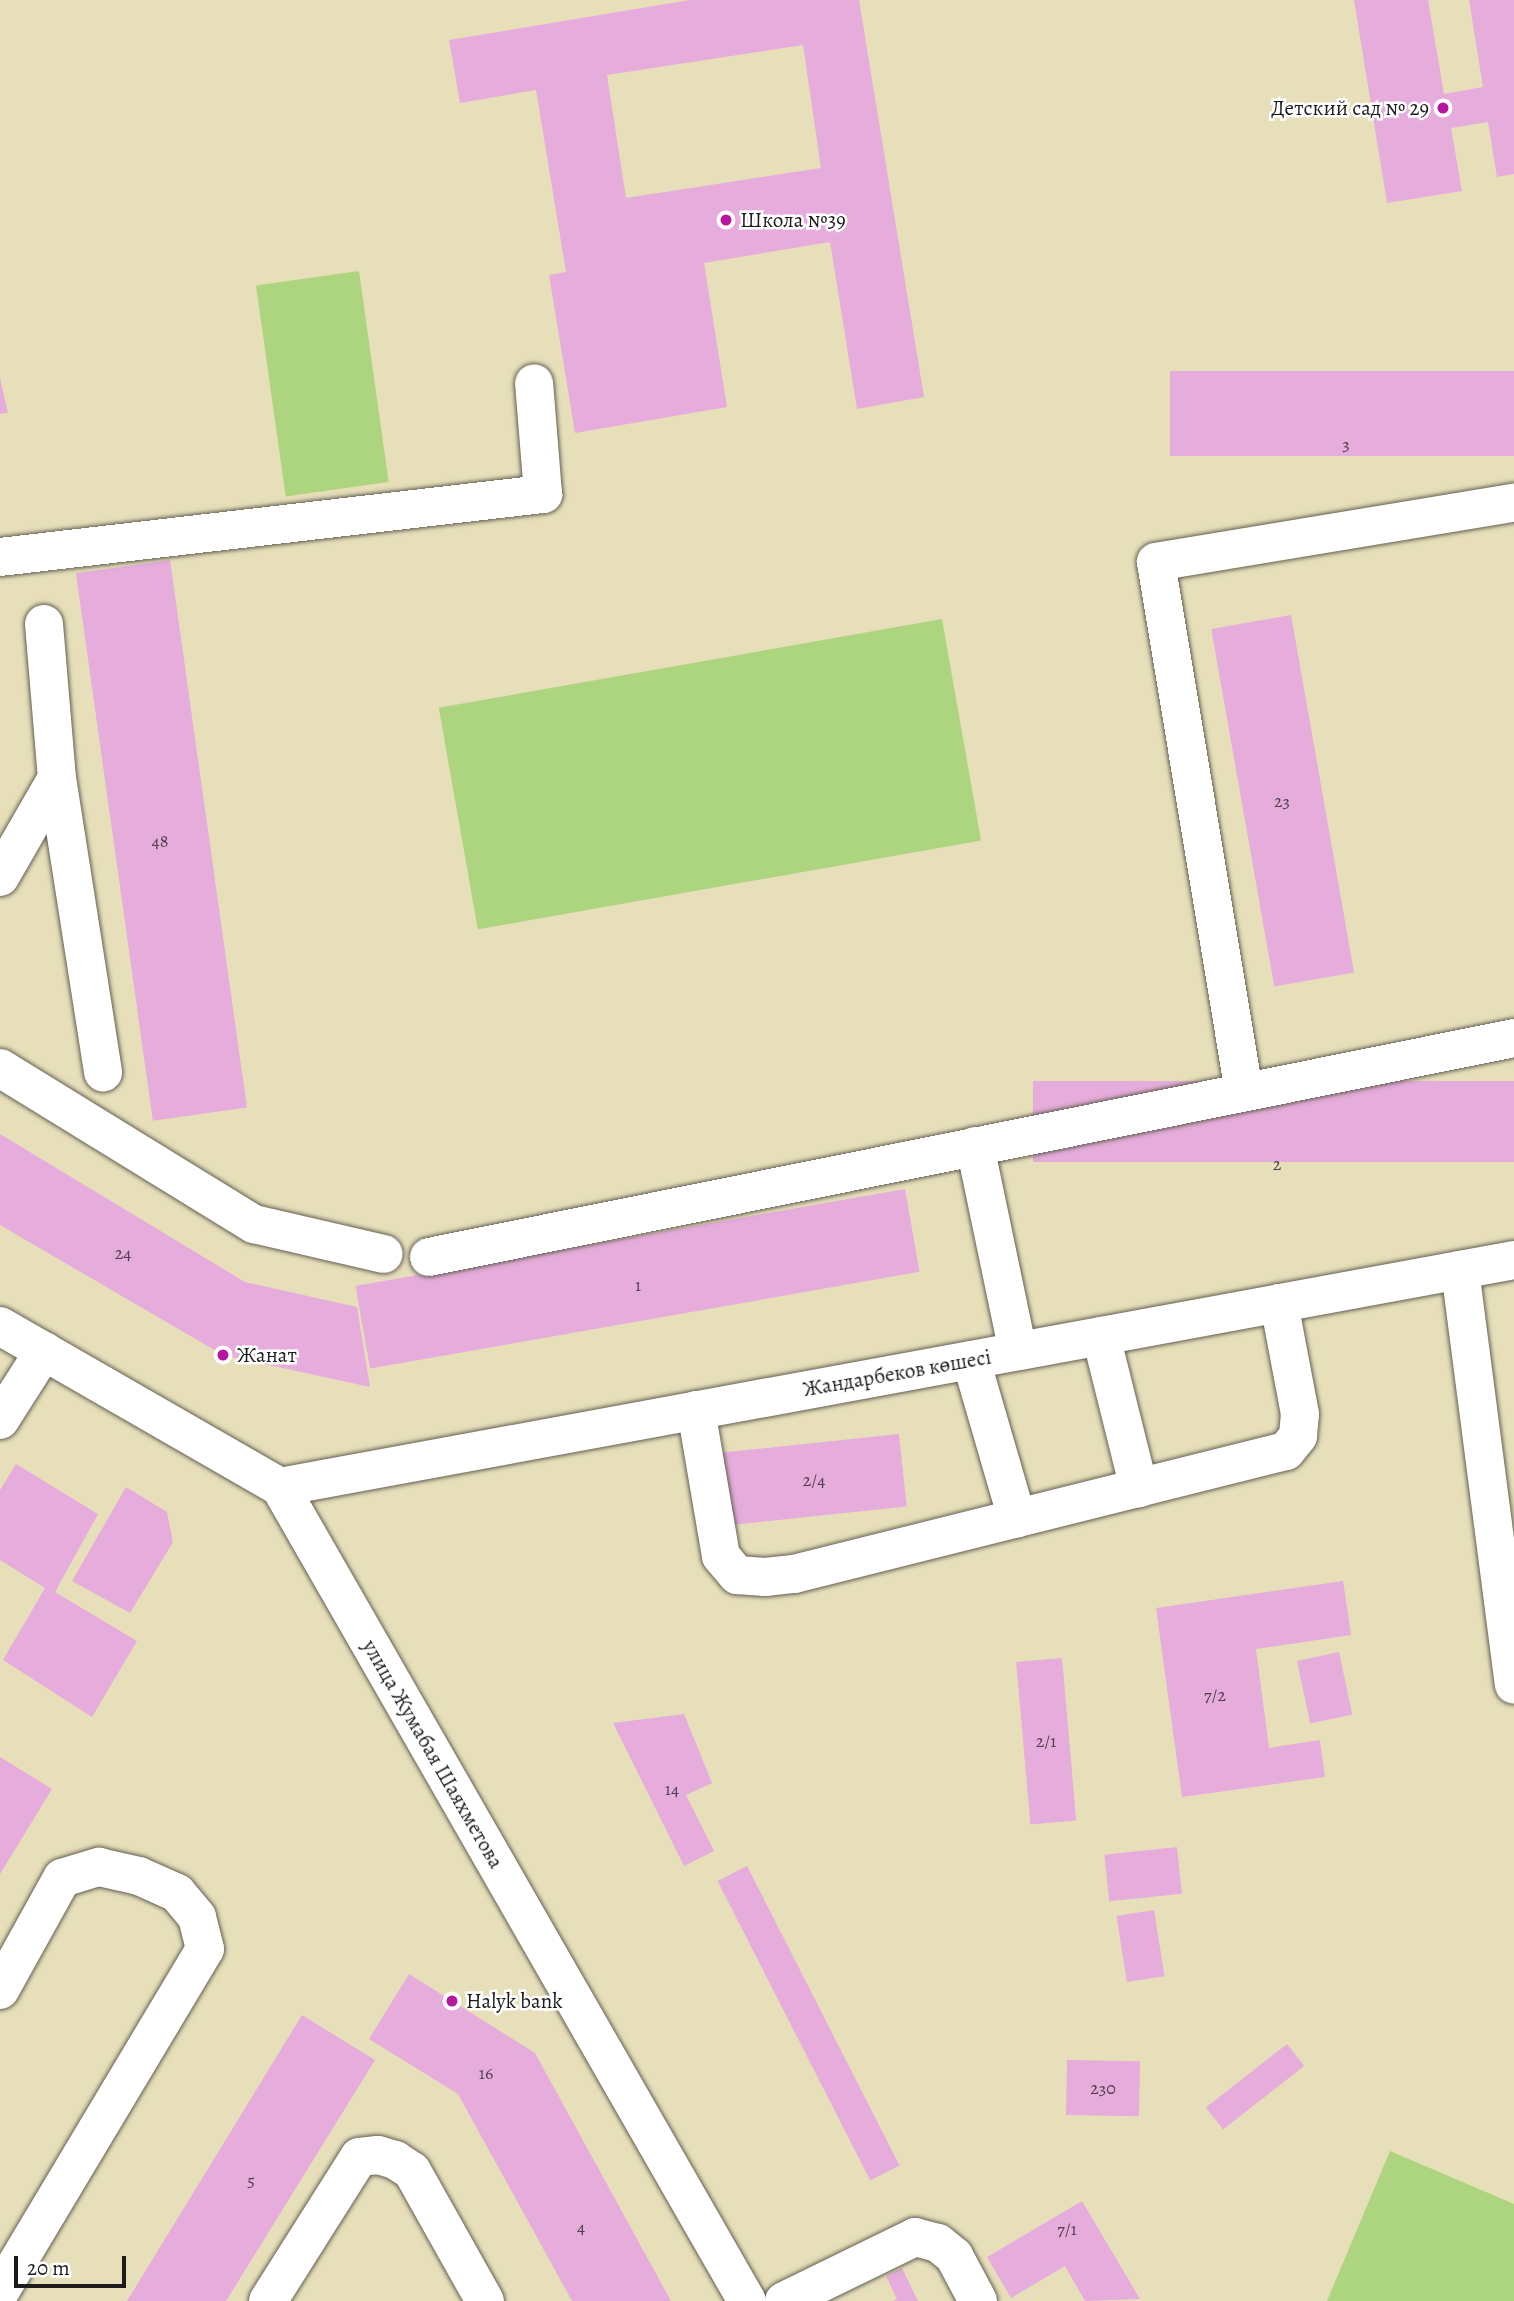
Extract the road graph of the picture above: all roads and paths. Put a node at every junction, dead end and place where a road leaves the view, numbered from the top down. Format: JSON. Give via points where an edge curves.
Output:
{"nodes":[{"id":1,"x":534,"y":383,"type":"dead end"},
{"id":2,"x":1514,"y":503,"type":"edge"},
{"id":3,"x":0,"y":557,"type":"edge"},
{"id":4,"x":44,"y":624,"type":"dead end"},
{"id":5,"x":57,"y":778,"type":"junction"},
{"id":6,"x":0,"y":877,"type":"edge"},
{"id":7,"x":1514,"y":1038,"type":"edge"},
{"id":8,"x":0,"y":1068,"type":"edge"},
{"id":9,"x":103,"y":1072,"type":"dead end"},
{"id":10,"x":1244,"y":1092,"type":"junction"},
{"id":11,"x":975,"y":1146,"type":"junction"},
{"id":12,"x":384,"y":1254,"type":"dead end"},
{"id":13,"x":429,"y":1256,"type":"dead end"},
{"id":14,"x":1514,"y":1260,"type":"edge"},
{"id":15,"x":1460,"y":1270,"type":"junction"},
{"id":16,"x":1279,"y":1303,"type":"junction"},
{"id":17,"x":0,"y":1326,"type":"edge"},
{"id":18,"x":1101,"y":1336,"type":"junction"},
{"id":19,"x":44,"y":1351,"type":"junction"},
{"id":20,"x":1018,"y":1351,"type":"junction"},
{"id":21,"x":971,"y":1360,"type":"junction"},
{"id":22,"x":696,"y":1410,"type":"junction"},
{"id":23,"x":0,"y":1420,"type":"edge"},
{"id":24,"x":280,"y":1487,"type":"junction"},
{"id":25,"x":1139,"y":1488,"type":"junction"},
{"id":26,"x":1017,"y":1518,"type":"junction"},
{"id":27,"x":1514,"y":1684,"type":"edge"},
{"id":28,"x":0,"y":1990,"type":"edge"},
{"id":29,"x":0,"y":2292,"type":"edge"},
{"id":30,"x":268,"y":2301,"type":"edge"},
{"id":31,"x":485,"y":2301,"type":"edge"},
{"id":32,"x":747,"y":2301,"type":"edge"},
{"id":33,"x":784,"y":2301,"type":"edge"},
{"id":34,"x":978,"y":2301,"type":"edge"}],
"edges":[{"from":1,"to":3,"type":"street","via":[[543,494]]},
{"from":2,"to":10,"type":"street","via":[[1156,562]]},
{"from":4,"to":5,"type":"street"},
{"from":5,"to":6,"type":"street"},
{"from":5,"to":9,"type":"street"},
{"from":7,"to":10,"type":"street"},
{"from":8,"to":12,"type":"street","via":[[254,1224]]},
{"from":10,"to":11,"type":"street"},
{"from":11,"to":13,"type":"street"},
{"from":11,"to":20,"type":"street"},
{"from":14,"to":15,"type":"street","name":"Жандарбеков көшесі"},
{"from":15,"to":16,"type":"street","name":"Жандарбеков көшесі"},
{"from":15,"to":27,"type":"street"},
{"from":16,"to":18,"type":"street","name":"Жандарбеков көшесі"},
{"from":16,"to":25,"type":"street","via":[[1300,1414],[1298,1436],[1286,1451]]},
{"from":17,"to":19,"type":"street"},
{"from":18,"to":20,"type":"street","name":"Жандарбеков көшесі"},
{"from":18,"to":25,"type":"street"},
{"from":19,"to":23,"type":"street"},
{"from":19,"to":24,"type":"street"},
{"from":20,"to":21,"type":"street","name":"Жандарбеков көшесі"},
{"from":21,"to":22,"type":"street","name":"Жандарбеков көшесі"},
{"from":21,"to":26,"type":"street"},
{"from":22,"to":24,"type":"street","name":"Жандарбеков көшесі"},
{"from":22,"to":26,"type":"street","via":[[721,1556],[737,1574],[794,1573]]},
{"from":24,"to":32,"type":"street","name":"улица Жумабая Шаяхметова"},
{"from":25,"to":26,"type":"street"},
{"from":28,"to":29,"type":"street","via":[[62,1878],[99,1867],[139,1876],[177,1893],[197,1917],[205,1949]]},
{"from":30,"to":31,"type":"street","via":[[359,2157],[378,2155],[412,2171]]},
{"from":33,"to":34,"type":"street","via":[[915,2237],[938,2243],[954,2256]]}]}
